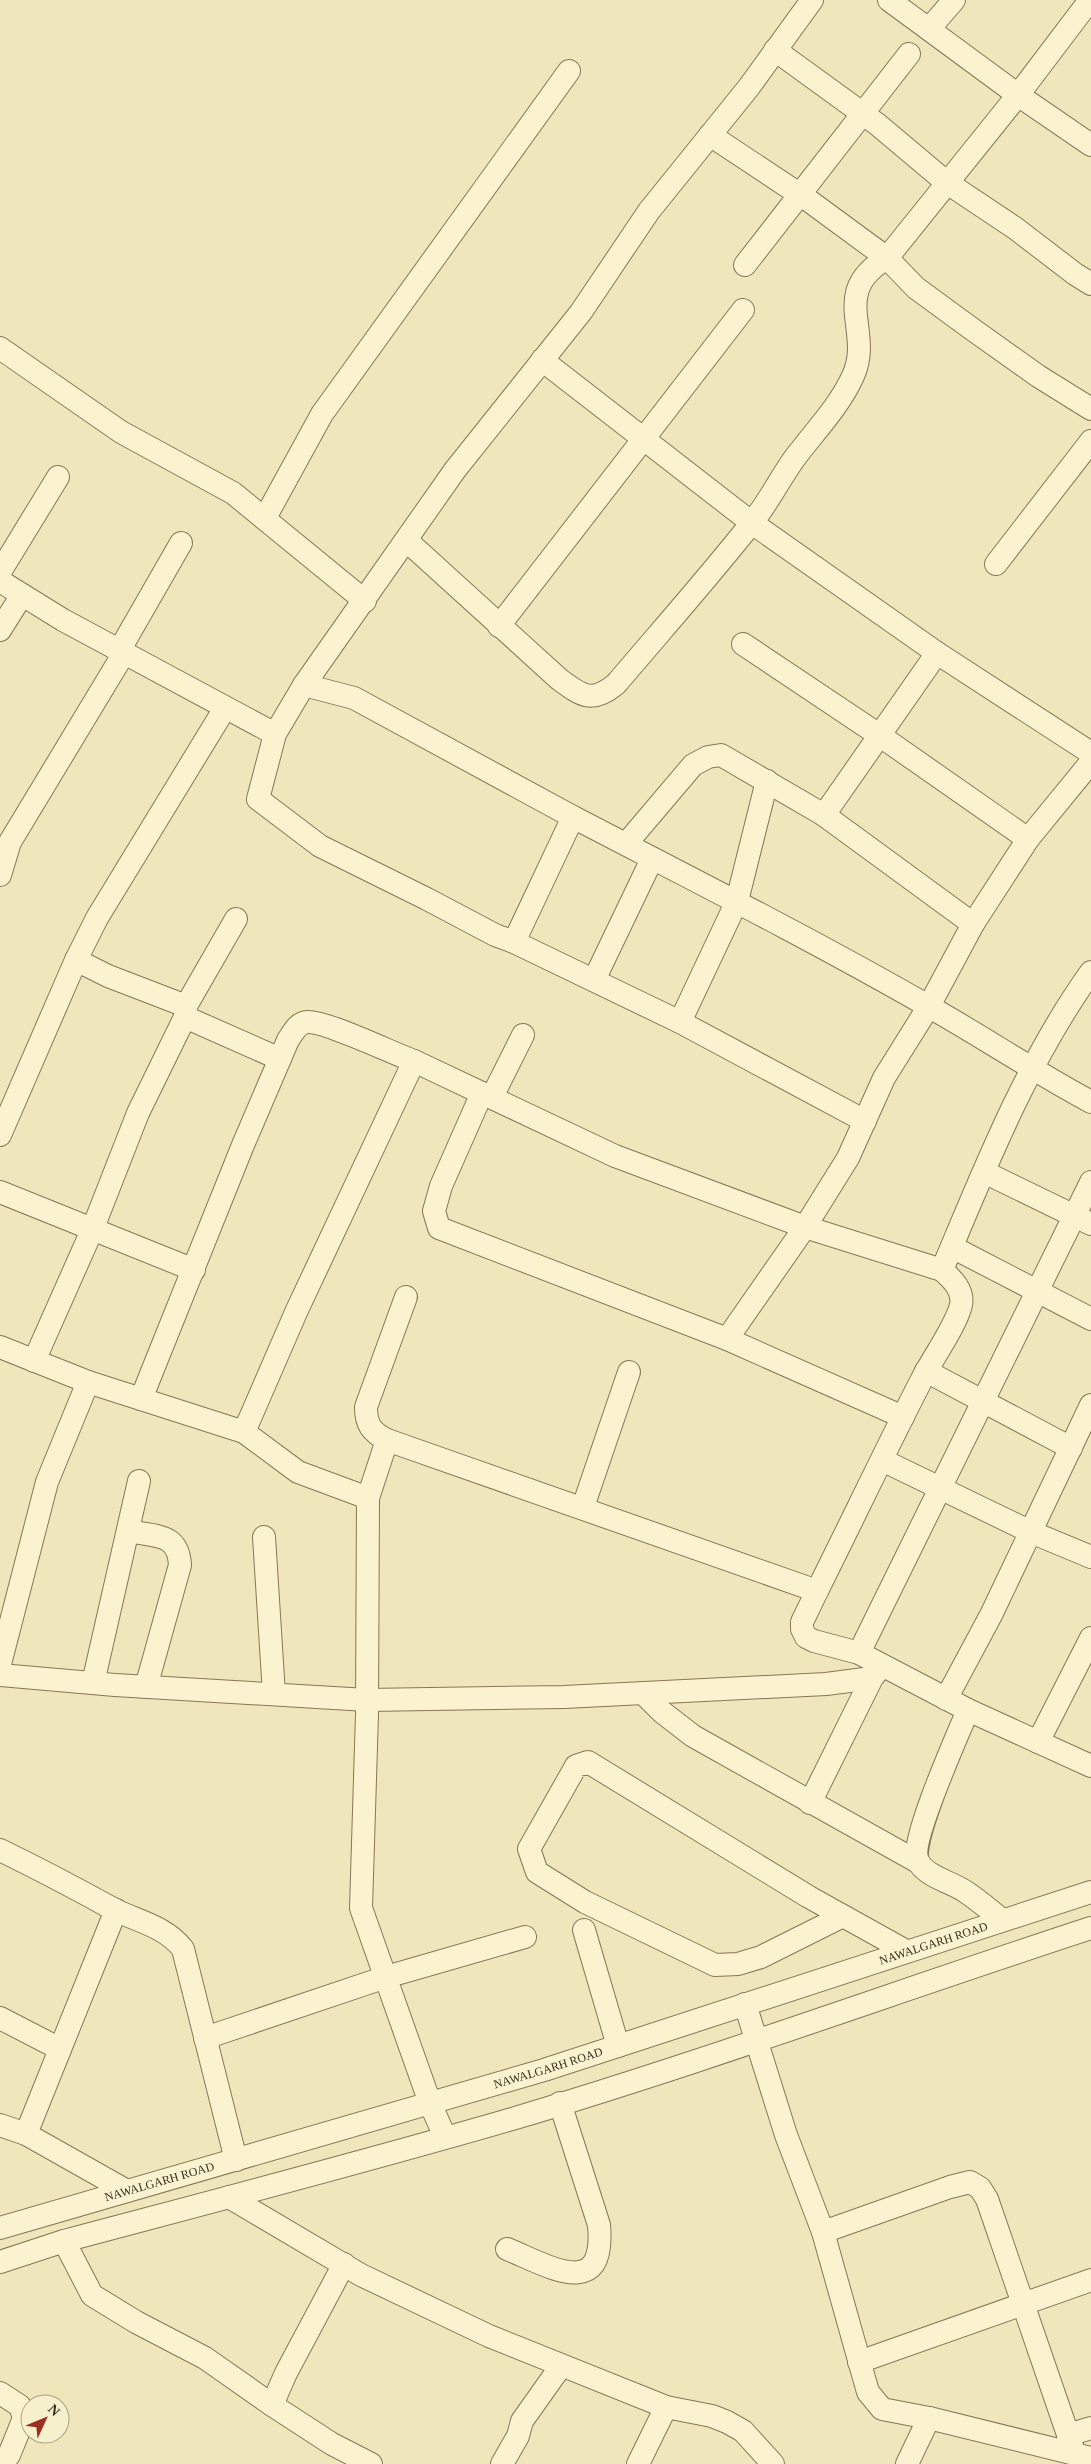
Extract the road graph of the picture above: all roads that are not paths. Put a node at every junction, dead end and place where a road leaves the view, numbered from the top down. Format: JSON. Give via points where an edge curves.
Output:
{"nodes":[{"id":1,"x":812,"y":0,"type":"edge"},
{"id":2,"x":889,"y":0,"type":"edge"},
{"id":3,"x":954,"y":0,"type":"edge"},
{"id":4,"x":1090,"y":0,"type":"edge"},
{"id":5,"x":929,"y":29,"type":"junction"},
{"id":6,"x":775,"y":50,"type":"junction"},
{"id":7,"x":909,"y":54,"type":"dead end"},
{"id":8,"x":569,"y":71,"type":"dead end"},
{"id":9,"x":1018,"y":95,"type":"junction"},
{"id":10,"x":862,"y":113,"type":"junction"},
{"id":11,"x":710,"y":135,"type":"junction"},
{"id":12,"x":1091,"y":145,"type":"edge"},
{"id":13,"x":946,"y":182,"type":"junction"},
{"id":14,"x":800,"y":195,"type":"junction"},
{"id":15,"x":887,"y":258,"type":"junction"},
{"id":16,"x":745,"y":265,"type":"dead end"},
{"id":17,"x":1091,"y":284,"type":"edge"},
{"id":18,"x":743,"y":310,"type":"dead end"},
{"id":19,"x":0,"y":348,"type":"edge"},
{"id":20,"x":542,"y":360,"type":"junction"},
{"id":21,"x":1088,"y":401,"type":"edge"},
{"id":22,"x":644,"y":441,"type":"junction"},
{"id":23,"x":1091,"y":441,"type":"edge"},
{"id":24,"x":58,"y":477,"type":"dead end"},
{"id":25,"x":265,"y":518,"type":"junction"},
{"id":26,"x":752,"y":523,"type":"junction"},
{"id":27,"x":406,"y":540,"type":"junction"},
{"id":28,"x":181,"y":543,"type":"dead end"},
{"id":29,"x":996,"y":564,"type":"dead end"},
{"id":30,"x":0,"y":572,"type":"edge"},
{"id":31,"x":0,"y":580,"type":"edge"},
{"id":32,"x":22,"y":595,"type":"junction"},
{"id":33,"x":365,"y":600,"type":"junction"},
{"id":34,"x":499,"y":626,"type":"junction"},
{"id":35,"x":0,"y":630,"type":"edge"},
{"id":36,"x":743,"y":644,"type":"dead end"},
{"id":37,"x":121,"y":652,"type":"junction"},
{"id":38,"x":937,"y":653,"type":"junction"},
{"id":39,"x":304,"y":685,"type":"junction"},
{"id":40,"x":225,"y":708,"type":"junction"},
{"id":41,"x":275,"y":734,"type":"junction"},
{"id":42,"x":879,"y":735,"type":"junction"},
{"id":43,"x":1091,"y":753,"type":"edge"},
{"id":44,"x":1091,"y":762,"type":"edge"},
{"id":45,"x":767,"y":781,"type":"junction"},
{"id":46,"x":824,"y":815,"type":"junction"},
{"id":47,"x":573,"y":817,"type":"junction"},
{"id":48,"x":1028,"y":839,"type":"junction"},
{"id":49,"x":5,"y":840,"type":"edge"},
{"id":50,"x":626,"y":844,"type":"junction"},
{"id":51,"x":652,"y":858,"type":"junction"},
{"id":52,"x":0,"y":875,"type":"edge"},
{"id":53,"x":737,"y":901,"type":"junction"},
{"id":54,"x":236,"y":918,"type":"dead end"},
{"id":55,"x":973,"y":924,"type":"junction"},
{"id":56,"x":514,"y":942,"type":"junction"},
{"id":57,"x":76,"y":960,"type":"junction"},
{"id":58,"x":1091,"y":972,"type":"edge"},
{"id":59,"x":594,"y":980,"type":"junction"},
{"id":60,"x":929,"y":1006,"type":"junction"},
{"id":61,"x":186,"y":1011,"type":"junction"},
{"id":62,"x":680,"y":1022,"type":"junction"},
{"id":63,"x":523,"y":1034,"type":"dead end"},
{"id":64,"x":280,"y":1059,"type":"junction"},
{"id":65,"x":414,"y":1062,"type":"junction"},
{"id":66,"x":1033,"y":1071,"type":"junction"},
{"id":67,"x":487,"y":1095,"type":"junction"},
{"id":68,"x":1091,"y":1102,"type":"edge"},
{"id":69,"x":865,"y":1121,"type":"junction"},
{"id":70,"x":0,"y":1135,"type":"edge"},
{"id":71,"x":984,"y":1172,"type":"junction"},
{"id":72,"x":1091,"y":1182,"type":"edge"},
{"id":73,"x":0,"y":1192,"type":"edge"},
{"id":74,"x":1083,"y":1220,"type":"edge"},
{"id":75,"x":805,"y":1227,"type":"junction"},
{"id":76,"x":93,"y":1228,"type":"junction"},
{"id":77,"x":952,"y":1247,"type":"junction"},
{"id":78,"x":194,"y":1270,"type":"junction"},
{"id":79,"x":942,"y":1270,"type":"junction"},
{"id":80,"x":1037,"y":1291,"type":"junction"},
{"id":81,"x":406,"y":1296,"type":"dead end"},
{"id":82,"x":1091,"y":1320,"type":"edge"},
{"id":83,"x":727,"y":1340,"type":"junction"},
{"id":84,"x":0,"y":1347,"type":"edge"},
{"id":85,"x":34,"y":1361,"type":"junction"},
{"id":86,"x":926,"y":1371,"type":"junction"},
{"id":87,"x":629,"y":1372,"type":"dead end"},
{"id":88,"x":88,"y":1382,"type":"junction"},
{"id":89,"x":141,"y":1399,"type":"junction"},
{"id":90,"x":982,"y":1400,"type":"junction"},
{"id":91,"x":1091,"y":1405,"type":"edge"},
{"id":92,"x":903,"y":1417,"type":"junction"},
{"id":93,"x":244,"y":1432,"type":"junction"},
{"id":94,"x":387,"y":1440,"type":"junction"},
{"id":95,"x":1071,"y":1448,"type":"junction"},
{"id":96,"x":882,"y":1460,"type":"junction"},
{"id":97,"x":139,"y":1481,"type":"dead end"},
{"id":98,"x":939,"y":1488,"type":"junction"},
{"id":99,"x":368,"y":1498,"type":"junction"},
{"id":100,"x":583,"y":1507,"type":"junction"},
{"id":101,"x":128,"y":1531,"type":"junction"},
{"id":102,"x":1031,"y":1532,"type":"junction"},
{"id":103,"x":264,"y":1537,"type":"dead end"},
{"id":104,"x":1091,"y":1557,"type":"edge"},
{"id":105,"x":817,"y":1591,"type":"junction"},
{"id":106,"x":1091,"y":1638,"type":"edge"},
{"id":107,"x":859,"y":1654,"type":"junction"},
{"id":108,"x":0,"y":1664,"type":"edge"},
{"id":109,"x":878,"y":1672,"type":"junction"},
{"id":110,"x":0,"y":1675,"type":"edge"},
{"id":111,"x":93,"y":1683,"type":"junction"},
{"id":112,"x":146,"y":1687,"type":"junction"},
{"id":113,"x":643,"y":1693,"type":"junction"},
{"id":114,"x":274,"y":1694,"type":"junction"},
{"id":115,"x":946,"y":1699,"type":"junction"},
{"id":116,"x":367,"y":1700,"type":"junction"},
{"id":117,"x":968,"y":1710,"type":"junction"},
{"id":118,"x":1038,"y":1742,"type":"junction"},
{"id":119,"x":1091,"y":1766,"type":"edge"},
{"id":120,"x":810,"y":1803,"type":"junction"},
{"id":121,"x":0,"y":1850,"type":"edge"},
{"id":122,"x":918,"y":1862,"type":"junction"},
{"id":123,"x":1091,"y":1892,"type":"edge"},
{"id":124,"x":116,"y":1910,"type":"junction"},
{"id":125,"x":843,"y":1916,"type":"junction"},
{"id":126,"x":1002,"y":1920,"type":"junction"},
{"id":127,"x":584,"y":1930,"type":"dead end"},
{"id":128,"x":1088,"y":1932,"type":"edge"},
{"id":129,"x":525,"y":1937,"type":"dead end"},
{"id":130,"x":906,"y":1951,"type":"junction"},
{"id":131,"x":386,"y":1977,"type":"junction"},
{"id":132,"x":745,"y":2004,"type":"junction"},
{"id":133,"x":0,"y":2018,"type":"edge"},
{"id":134,"x":205,"y":2038,"type":"junction"},
{"id":135,"x":757,"y":2041,"type":"junction"},
{"id":136,"x":618,"y":2046,"type":"junction"},
{"id":137,"x":60,"y":2049,"type":"junction"},
{"id":138,"x":430,"y":2103,"type":"junction"},
{"id":139,"x":560,"y":2104,"type":"junction"},
{"id":140,"x":0,"y":2125,"type":"edge"},
{"id":141,"x":26,"y":2134,"type":"junction"},
{"id":142,"x":445,"y":2138,"type":"junction"},
{"id":143,"x":236,"y":2160,"type":"junction"},
{"id":144,"x":127,"y":2191,"type":"junction"},
{"id":145,"x":228,"y":2197,"type":"junction"},
{"id":146,"x":0,"y":2228,"type":"edge"},
{"id":147,"x":823,"y":2232,"type":"junction"},
{"id":148,"x":64,"y":2241,"type":"junction"},
{"id":149,"x":507,"y":2248,"type":"dead end"},
{"id":150,"x":0,"y":2262,"type":"edge"},
{"id":151,"x":344,"y":2264,"type":"junction"},
{"id":152,"x":1091,"y":2280,"type":"edge"},
{"id":153,"x":1024,"y":2304,"type":"junction"},
{"id":154,"x":859,"y":2362,"type":"junction"},
{"id":155,"x":562,"y":2366,"type":"junction"},
{"id":156,"x":0,"y":2393,"type":"edge"},
{"id":157,"x":272,"y":2405,"type":"junction"},
{"id":158,"x":666,"y":2406,"type":"junction"},
{"id":159,"x":929,"y":2418,"type":"junction"},
{"id":160,"x":1091,"y":2428,"type":"edge"},
{"id":161,"x":1078,"y":2449,"type":"edge"},
{"id":162,"x":357,"y":2461,"type":"edge"},
{"id":163,"x":768,"y":2462,"type":"edge"},
{"id":164,"x":2,"y":2464,"type":"edge"},
{"id":165,"x":502,"y":2464,"type":"edge"},
{"id":166,"x":638,"y":2464,"type":"edge"},
{"id":167,"x":907,"y":2464,"type":"edge"}],
"edges":[{"from":1,"to":6,"type":"street"},
{"from":2,"to":5,"type":"street"},
{"from":3,"to":5,"type":"street"},
{"from":4,"to":9,"type":"street"},
{"from":5,"to":9,"type":"street"},
{"from":6,"to":10,"type":"street"},
{"from":6,"to":11,"type":"street"},
{"from":7,"to":10,"type":"street"},
{"from":8,"to":25,"type":"street","via":[[322,414]]},
{"from":9,"to":12,"type":"street"},
{"from":9,"to":13,"type":"street"},
{"from":10,"to":13,"type":"street"},
{"from":10,"to":14,"type":"street"},
{"from":11,"to":14,"type":"street"},
{"from":11,"to":20,"type":"street","via":[[649,211],[580,312]]},
{"from":13,"to":15,"type":"street"},
{"from":13,"to":17,"type":"street"},
{"from":14,"to":15,"type":"street"},
{"from":14,"to":16,"type":"street"},
{"from":15,"to":21,"type":"street","via":[[916,288],[1031,371]]},
{"from":15,"to":26,"type":"street","via":[[874,266],[857,288],[858,351],[854,375]]},
{"from":18,"to":22,"type":"street"},
{"from":19,"to":25,"type":"street","via":[[121,432],[233,493]]},
{"from":20,"to":22,"type":"street"},
{"from":20,"to":27,"type":"street","via":[[455,470]]},
{"from":22,"to":26,"type":"street"},
{"from":22,"to":34,"type":"street"},
{"from":23,"to":29,"type":"street"},
{"from":24,"to":30,"type":"street"},
{"from":25,"to":33,"type":"street"},
{"from":26,"to":34,"type":"street","via":[[616,684],[602,696],[589,696],[573,690]]},
{"from":26,"to":38,"type":"street"},
{"from":27,"to":33,"type":"street"},
{"from":27,"to":34,"type":"street"},
{"from":28,"to":37,"type":"street"},
{"from":31,"to":32,"type":"street"},
{"from":32,"to":35,"type":"street"},
{"from":32,"to":37,"type":"street"},
{"from":33,"to":39,"type":"street"},
{"from":36,"to":42,"type":"street"},
{"from":37,"to":40,"type":"street"},
{"from":37,"to":49,"type":"street"},
{"from":38,"to":42,"type":"street"},
{"from":38,"to":43,"type":"street"},
{"from":39,"to":41,"type":"street"},
{"from":39,"to":47,"type":"street","via":[[354,698]]},
{"from":40,"to":41,"type":"street"},
{"from":40,"to":57,"type":"street"},
{"from":41,"to":56,"type":"street","via":[[258,799],[320,846]]},
{"from":42,"to":46,"type":"street"},
{"from":42,"to":48,"type":"street"},
{"from":44,"to":48,"type":"street"},
{"from":45,"to":46,"type":"street"},
{"from":45,"to":50,"type":"street","via":[[720,754],[708,756],[693,765]]},
{"from":45,"to":53,"type":"street"},
{"from":46,"to":55,"type":"street"},
{"from":47,"to":50,"type":"street"},
{"from":47,"to":56,"type":"street"},
{"from":48,"to":55,"type":"street"},
{"from":49,"to":52,"type":"street"},
{"from":50,"to":51,"type":"street"},
{"from":51,"to":53,"type":"street"},
{"from":51,"to":59,"type":"street"},
{"from":53,"to":60,"type":"street"},
{"from":53,"to":62,"type":"street"},
{"from":54,"to":61,"type":"street"},
{"from":55,"to":60,"type":"street"},
{"from":56,"to":59,"type":"street"},
{"from":57,"to":61,"type":"street"},
{"from":57,"to":70,"type":"street"},
{"from":58,"to":66,"type":"street","via":[[1074,996]]},
{"from":59,"to":62,"type":"street"},
{"from":60,"to":66,"type":"street"},
{"from":60,"to":69,"type":"street","via":[[884,1078]]},
{"from":61,"to":64,"type":"street"},
{"from":61,"to":76,"type":"street","via":[[138,1113]]},
{"from":62,"to":69,"type":"street"},
{"from":63,"to":67,"type":"street"},
{"from":64,"to":65,"type":"street","via":[[298,1026],[306,1022],[330,1028]]},
{"from":64,"to":78,"type":"street"},
{"from":65,"to":67,"type":"street"},
{"from":65,"to":93,"type":"street","via":[[297,1310]]},
{"from":66,"to":68,"type":"street"},
{"from":66,"to":71,"type":"street","via":[[1004,1125]]},
{"from":67,"to":75,"type":"street","via":[[615,1156]]},
{"from":67,"to":83,"type":"street","via":[[441,1186],[434,1211],[440,1228]]},
{"from":69,"to":75,"type":"street","via":[[848,1158]]},
{"from":71,"to":74,"type":"street"},
{"from":71,"to":77,"type":"street"},
{"from":72,"to":74,"type":"street"},
{"from":73,"to":76,"type":"street"},
{"from":74,"to":80,"type":"street"},
{"from":75,"to":79,"type":"street"},
{"from":75,"to":83,"type":"street"},
{"from":76,"to":78,"type":"street"},
{"from":76,"to":85,"type":"street"},
{"from":77,"to":79,"type":"street"},
{"from":77,"to":80,"type":"street"},
{"from":78,"to":89,"type":"street"},
{"from":79,"to":86,"type":"street","via":[[960,1291],[961,1304]]},
{"from":80,"to":82,"type":"street"},
{"from":80,"to":90,"type":"street"},
{"from":81,"to":94,"type":"street","via":[[366,1407],[366,1421],[375,1434]]},
{"from":83,"to":92,"type":"street"},
{"from":84,"to":85,"type":"street"},
{"from":85,"to":88,"type":"street"},
{"from":86,"to":90,"type":"street"},
{"from":86,"to":92,"type":"street"},
{"from":87,"to":100,"type":"street"},
{"from":88,"to":89,"type":"street"},
{"from":88,"to":108,"type":"street","via":[[47,1482]]},
{"from":89,"to":93,"type":"street"},
{"from":90,"to":95,"type":"street"},
{"from":90,"to":98,"type":"street"},
{"from":91,"to":95,"type":"street"},
{"from":92,"to":96,"type":"street"},
{"from":93,"to":99,"type":"street","via":[[298,1472]]},
{"from":94,"to":99,"type":"street"},
{"from":94,"to":100,"type":"street"},
{"from":95,"to":102,"type":"street"},
{"from":96,"to":98,"type":"street"},
{"from":96,"to":105,"type":"street"},
{"from":97,"to":101,"type":"street"},
{"from":98,"to":102,"type":"street"},
{"from":98,"to":107,"type":"street"},
{"from":99,"to":116,"type":"street"},
{"from":100,"to":105,"type":"street"},
{"from":101,"to":111,"type":"street"},
{"from":101,"to":112,"type":"street","via":[[167,1539],[175,1544],[179,1554],[180,1565]]},
{"from":102,"to":104,"type":"street"},
{"from":102,"to":115,"type":"street"},
{"from":103,"to":114,"type":"street"},
{"from":105,"to":107,"type":"street","via":[[802,1622],[806,1637]]},
{"from":106,"to":118,"type":"street"},
{"from":107,"to":109,"type":"street"},
{"from":109,"to":113,"type":"street","via":[[826,1684]]},
{"from":109,"to":115,"type":"street"},
{"from":109,"to":120,"type":"street"},
{"from":110,"to":111,"type":"street"},
{"from":111,"to":112,"type":"street"},
{"from":112,"to":114,"type":"street"},
{"from":113,"to":116,"type":"street"},
{"from":113,"to":120,"type":"street","via":[[693,1736]]},
{"from":114,"to":116,"type":"street"},
{"from":115,"to":117,"type":"street"},
{"from":116,"to":131,"type":"street","via":[[361,1908]]},
{"from":117,"to":118,"type":"street"},
{"from":117,"to":122,"type":"street","via":[[917,1842]]},
{"from":118,"to":119,"type":"street"},
{"from":120,"to":122,"type":"street"},
{"from":121,"to":124,"type":"street","via":[[87,1892]]},
{"from":122,"to":126,"type":"street","via":[[964,1890]]},
{"from":123,"to":126,"type":"street","name":"NAWALGARH ROAD"},
{"from":124,"to":134,"type":"street","via":[[165,1931],[184,1950]]},
{"from":124,"to":137,"type":"street"},
{"from":125,"to":125,"type":"street","via":[[588,1762],[576,1766],[529,1848],[537,1872],[586,1902],[715,1965],[738,1964],[761,1957]]},
{"from":125,"to":130,"type":"street"},
{"from":126,"to":130,"type":"street","name":"NAWALGARH ROAD"},
{"from":127,"to":136,"type":"street"},
{"from":128,"to":135,"type":"street"},
{"from":129,"to":131,"type":"street"},
{"from":130,"to":132,"type":"street","name":"NAWALGARH ROAD"},
{"from":131,"to":134,"type":"street"},
{"from":131,"to":138,"type":"street"},
{"from":132,"to":135,"type":"street"},
{"from":132,"to":136,"type":"street","name":"NAWALGARH ROAD"},
{"from":133,"to":137,"type":"street"},
{"from":134,"to":143,"type":"street"},
{"from":135,"to":139,"type":"street"},
{"from":135,"to":147,"type":"street","via":[[786,2135]]},
{"from":136,"to":138,"type":"street","name":"NAWALGARH ROAD"},
{"from":137,"to":141,"type":"street"},
{"from":138,"to":142,"type":"street"},
{"from":138,"to":143,"type":"street","name":"NAWALGARH ROAD"},
{"from":139,"to":142,"type":"street"},
{"from":139,"to":149,"type":"street","via":[[599,2225],[596,2257],[589,2269],[580,2274],[563,2272]]},
{"from":140,"to":141,"type":"street"},
{"from":141,"to":144,"type":"street"},
{"from":142,"to":145,"type":"street"},
{"from":143,"to":144,"type":"street","name":"NAWALGARH ROAD"},
{"from":144,"to":146,"type":"street","name":"NAWALGARH ROAD"},
{"from":145,"to":148,"type":"street"},
{"from":145,"to":151,"type":"street"},
{"from":147,"to":153,"type":"street","via":[[970,2182],[980,2188],[987,2199]]},
{"from":147,"to":154,"type":"street"},
{"from":148,"to":150,"type":"street"},
{"from":148,"to":157,"type":"street","via":[[92,2295],[205,2358]]},
{"from":151,"to":155,"type":"street","via":[[489,2336]]},
{"from":151,"to":157,"type":"street","via":[[286,2372]]},
{"from":152,"to":153,"type":"street"},
{"from":153,"to":154,"type":"street"},
{"from":153,"to":161,"type":"street"},
{"from":154,"to":159,"type":"street","via":[[868,2392],[882,2409]]},
{"from":155,"to":158,"type":"street"},
{"from":155,"to":165,"type":"street","via":[[522,2421],[518,2436]]},
{"from":156,"to":164,"type":"street","via":[[20,2406],[24,2418]]},
{"from":157,"to":162,"type":"street"},
{"from":158,"to":163,"type":"street","via":[[712,2416],[743,2430]]},
{"from":158,"to":166,"type":"street"},
{"from":159,"to":161,"type":"street"},
{"from":159,"to":167,"type":"street"},
{"from":160,"to":161,"type":"street"}]}
